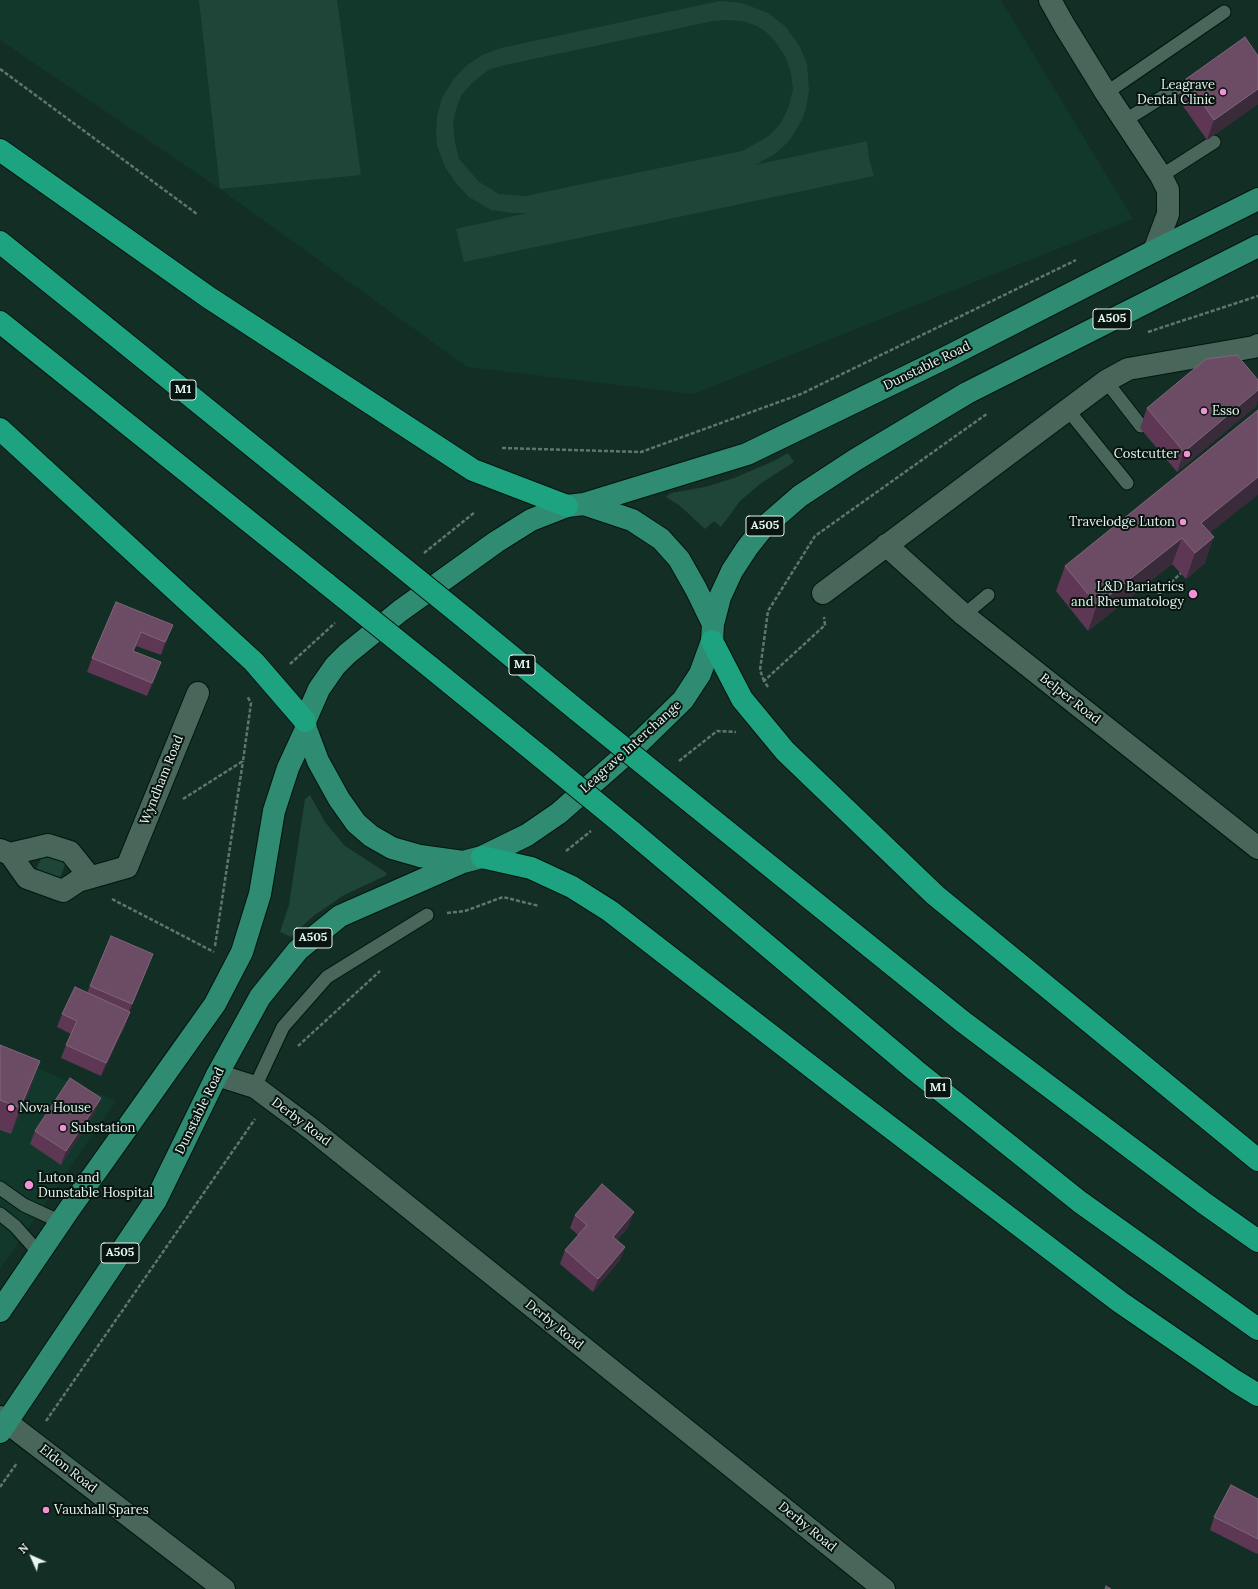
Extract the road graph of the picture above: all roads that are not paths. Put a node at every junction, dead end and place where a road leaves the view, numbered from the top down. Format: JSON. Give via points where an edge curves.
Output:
{"nodes":[{"id":1,"x":1050,"y":0,"type":"edge"},
{"id":2,"x":1224,"y":12,"type":"dead end"},
{"id":3,"x":1177,"y":88,"type":"dead end"},
{"id":4,"x":1106,"y":93,"type":"junction"},
{"id":5,"x":1124,"y":120,"type":"junction"},
{"id":6,"x":1214,"y":142,"type":"dead end"},
{"id":7,"x":0,"y":150,"type":"edge"},
{"id":8,"x":1161,"y":176,"type":"junction"},
{"id":9,"x":1258,"y":200,"type":"edge"},
{"id":10,"x":0,"y":242,"type":"edge"},
{"id":11,"x":1258,"y":246,"type":"edge"},
{"id":12,"x":1154,"y":251,"type":"junction"},
{"id":13,"x":0,"y":322,"type":"edge"},
{"id":14,"x":1252,"y":352,"type":"edge"},
{"id":15,"x":1106,"y":381,"type":"junction"},
{"id":16,"x":1068,"y":410,"type":"junction"},
{"id":17,"x":1142,"y":426,"type":"dead end"},
{"id":18,"x":0,"y":429,"type":"edge"},
{"id":19,"x":1127,"y":483,"type":"dead end"},
{"id":20,"x":576,"y":505,"type":"junction"},
{"id":21,"x":886,"y":546,"type":"junction"},
{"id":22,"x":822,"y":593,"type":"road end"},
{"id":23,"x":988,"y":595,"type":"dead end"},
{"id":24,"x":964,"y":615,"type":"junction"},
{"id":25,"x":712,"y":632,"type":"junction"},
{"id":26,"x":198,"y":692,"type":"dead end"},
{"id":27,"x":305,"y":725,"type":"junction"},
{"id":28,"x":1258,"y":848,"type":"edge"},
{"id":29,"x":5,"y":852,"type":"edge"},
{"id":30,"x":473,"y":860,"type":"junction"},
{"id":31,"x":90,"y":878,"type":"junction"},
{"id":32,"x":427,"y":914,"type":"road end"},
{"id":33,"x":217,"y":1075,"type":"junction"},
{"id":34,"x":262,"y":1093,"type":"junction"},
{"id":35,"x":1258,"y":1160,"type":"edge"},
{"id":36,"x":0,"y":1188,"type":"edge"},
{"id":37,"x":0,"y":1214,"type":"edge"},
{"id":38,"x":65,"y":1216,"type":"junction"},
{"id":39,"x":1258,"y":1241,"type":"edge"},
{"id":40,"x":39,"y":1253,"type":"junction"},
{"id":41,"x":0,"y":1311,"type":"edge"},
{"id":42,"x":1258,"y":1329,"type":"edge"},
{"id":43,"x":1258,"y":1395,"type":"edge"},
{"id":44,"x":2,"y":1423,"type":"edge"},
{"id":45,"x":224,"y":1589,"type":"edge"},
{"id":46,"x":884,"y":1589,"type":"edge"}],
"edges":[{"from":1,"to":4,"type":"street"},
{"from":2,"to":4,"type":"lane"},
{"from":3,"to":5,"type":"lane"},
{"from":4,"to":5,"type":"street"},
{"from":5,"to":8,"type":"street"},
{"from":6,"to":8,"type":"lane"},
{"from":7,"to":20,"type":"highway","via":[[208,297],[473,470]]},
{"from":8,"to":12,"type":"street","via":[[1168,190],[1168,214]]},
{"from":9,"to":12,"type":"main road","name":"Dunstable Road"},
{"from":10,"to":39,"type":"highway","number":"M1","bridge":true,"via":[[962,1021]]},
{"from":11,"to":25,"type":"main road","number":"A505","via":[[967,393],[800,496],[762,529],[732,571],[720,597]]},
{"from":12,"to":20,"type":"main road","name":"Dunstable Road","via":[[950,356],[746,454]]},
{"from":13,"to":42,"type":"highway","number":"M1","bridge":true,"via":[[541,757],[915,1070],[1074,1197]]},
{"from":14,"to":15,"type":"street","via":[[1128,369]]},
{"from":15,"to":16,"type":"street"},
{"from":15,"to":17,"type":"lane"},
{"from":16,"to":19,"type":"lane"},
{"from":16,"to":21,"type":"street"},
{"from":18,"to":27,"type":"highway","via":[[254,662]]},
{"from":20,"to":25,"type":"main road","via":[[632,520],[661,539],[679,559],[696,589]]},
{"from":20,"to":27,"type":"main road","via":[[531,520],[496,542],[400,611],[347,654],[319,689]]},
{"from":21,"to":22,"type":"street"},
{"from":21,"to":24,"type":"street","name":"Belper Road"},
{"from":23,"to":24,"type":"lane"},
{"from":24,"to":28,"type":"street","name":"Belper Road"},
{"from":25,"to":30,"type":"main road","name":"Leagrave Interchange","via":[[700,674],[683,700],[559,813],[527,835]]},
{"from":25,"to":35,"type":"highway","via":[[742,699],[785,751],[929,889]]},
{"from":26,"to":31,"type":"street","name":"Wyndham Road","via":[[127,867]]},
{"from":27,"to":30,"type":"main road","via":[[318,761],[339,799],[356,823],[371,836],[392,848],[420,856]]},
{"from":27,"to":38,"type":"main road","via":[[274,811],[260,894],[242,952],[215,1004]]},
{"from":29,"to":31,"type":"street","via":[[48,845],[70,852]]},
{"from":29,"to":31,"type":"street","via":[[27,878],[63,891],[78,881]]},
{"from":30,"to":33,"type":"main road","name":"Dunstable Road","number":"A505","via":[[340,916],[298,950],[260,996]]},
{"from":30,"to":43,"type":"highway","via":[[531,868],[572,887],[610,910],[1120,1302]]},
{"from":32,"to":34,"type":"lane","via":[[327,976],[283,1027]]},
{"from":33,"to":34,"type":"street","name":"Derby Road"},
{"from":33,"to":44,"type":"main road","name":"Dunstable Road","number":"A505","via":[[156,1200]]},
{"from":34,"to":46,"type":"street","name":"Derby Road","via":[[310,1128]]},
{"from":36,"to":38,"type":"lane","via":[[24,1205]]},
{"from":37,"to":40,"type":"lane","via":[[15,1226]]},
{"from":38,"to":40,"type":"main road"},
{"from":40,"to":41,"type":"main road"},
{"from":44,"to":45,"type":"street","name":"Eldon Road","via":[[32,1441]]}]}
